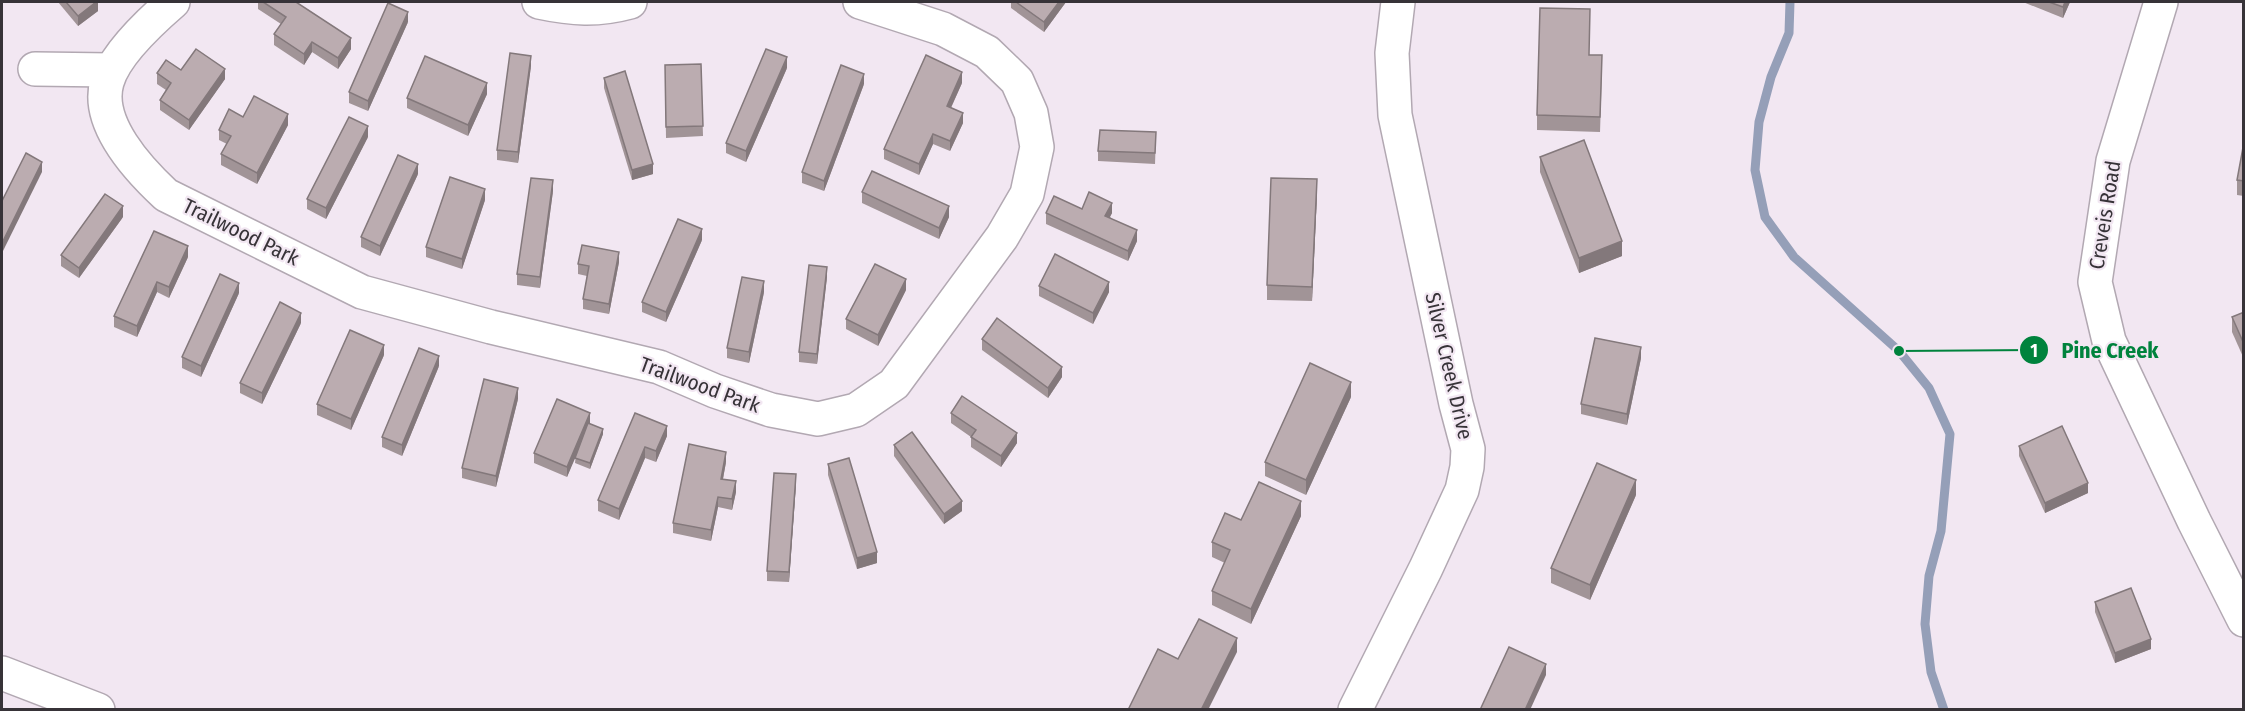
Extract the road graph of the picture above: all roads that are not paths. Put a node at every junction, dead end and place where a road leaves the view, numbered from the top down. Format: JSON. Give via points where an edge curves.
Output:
{"nodes":[{"id":1,"x":173,"y":2,"type":"edge"},
{"id":2,"x":539,"y":2,"type":"edge"},
{"id":3,"x":630,"y":2,"type":"edge"},
{"id":4,"x":860,"y":2,"type":"edge"},
{"id":5,"x":1398,"y":2,"type":"edge"},
{"id":6,"x":2161,"y":2,"type":"edge"},
{"id":7,"x":34,"y":69,"type":"dead end"},
{"id":8,"x":111,"y":70,"type":"junction"},
{"id":9,"x":2244,"y":620,"type":"edge"},
{"id":10,"x":2,"y":673,"type":"edge"},
{"id":11,"x":98,"y":710,"type":"edge"},
{"id":12,"x":1355,"y":710,"type":"edge"}],
"edges":[{"from":1,"to":8,"type":"street","name":"Trailwood Park","via":[[156,16]]},
{"from":2,"to":3,"type":"street","via":[[569,8],[608,8]]},
{"from":4,"to":8,"type":"street","name":"Trailwood Park","via":[[943,29],[987,52],[1017,81],[1031,113],[1037,147],[1027,194],[1002,237],[894,384],[855,410],[818,419],[771,410],[658,366],[362,292],[214,219],[166,195],[144,175],[117,138],[105,103]]},
{"from":5,"to":12,"type":"street","name":"Silver Creek Drive","via":[[1392,53],[1395,115],[1468,449],[1467,467],[1462,490]]},
{"from":6,"to":9,"type":"street","name":"Creveis Road","via":[[2113,161],[2095,282],[2109,341]]},
{"from":7,"to":8,"type":"street"},
{"from":10,"to":11,"type":"street"}]}
